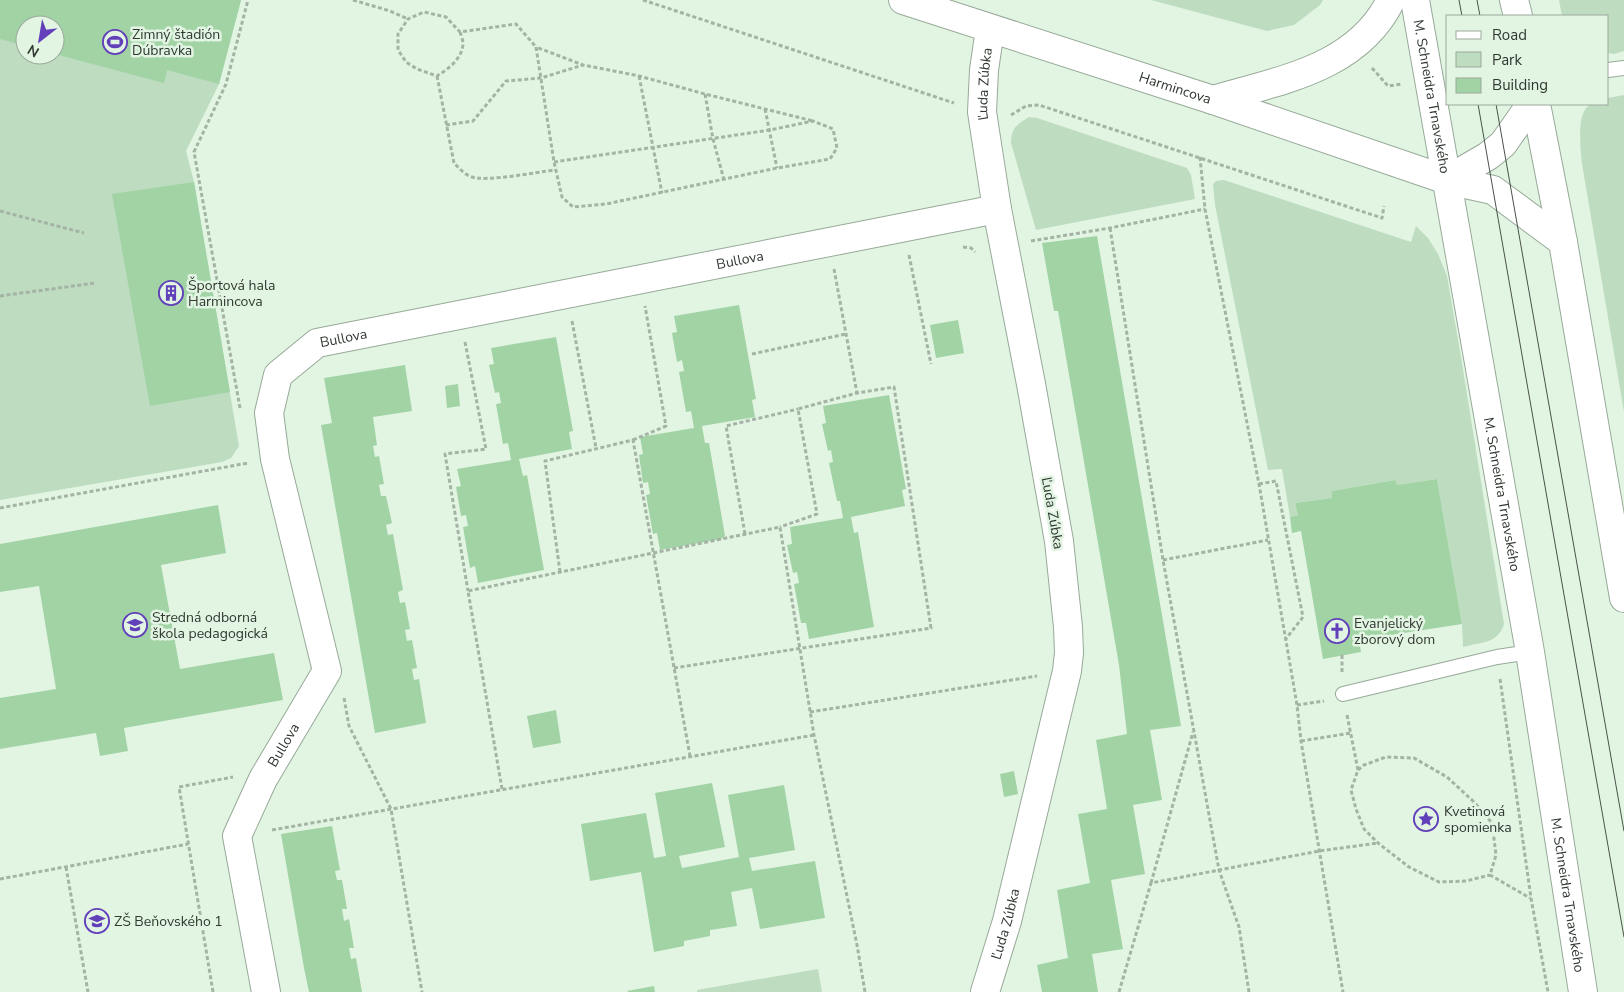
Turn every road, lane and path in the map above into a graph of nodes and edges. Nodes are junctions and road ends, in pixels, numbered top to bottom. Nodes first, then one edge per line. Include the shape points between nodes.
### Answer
1 (248, 0) edge
2 (353, 0) edge
3 (644, 0) edge
4 (903, 0) edge
5 (1391, 0) edge
6 (1415, 0) edge
7 (1514, 0) edge
8 (1518, 15) edge
9 (408, 19) junction
10 (990, 29) junction
11 (460, 32) junction
12 (536, 47) junction
13 (584, 65) junction
14 (1370, 65) dead end
15 (1624, 68) edge
16 (1609, 70) edge
17 (437, 76) junction
18 (639, 76) junction
19 (541, 78) junction
20 (1393, 86) dead end
21 (705, 94) junction
22 (1213, 100) junction
23 (955, 103) dead end
24 (1530, 105) edge
25 (1536, 105) edge
26 (765, 109) junction
27 (1010, 115) dead end
28 (812, 121) junction
29 (446, 124) junction
30 (770, 130) junction
31 (713, 138) junction
32 (653, 148) junction
33 (1200, 157) junction
34 (554, 162) junction
35 (777, 168) junction
36 (555, 170) junction
37 (724, 180) junction
38 (1447, 180) junction
39 (662, 194) junction
40 (1384, 206) dead end
41 (997, 209) junction
42 (1205, 209) junction
43 (0, 211) edge
44 (1110, 228) junction
45 (84, 233) dead end
46 (829, 242) junction
47 (1563, 242) junction
48 (1005, 245) junction
49 (908, 249) dead end
50 (95, 284) dead end
51 (0, 296) edge
52 (643, 298) dead end
53 (572, 321) dead end
54 (846, 334) junction
55 (465, 340) dead end
56 (752, 354) dead end
57 (931, 364) dead end
58 (857, 393) junction
59 (798, 409) junction
60 (242, 417) dead end
61 (633, 440) junction
62 (596, 448) junction
63 (248, 454) dead end
64 (1259, 484) junction
65 (0, 508) edge
66 (1291, 525) dead end
67 (1285, 526) junction
68 (780, 527) junction
69 (745, 534) junction
70 (1268, 540) junction
71 (653, 553) junction
72 (1163, 560) junction
73 (560, 572) junction
74 (468, 591) junction
75 (1624, 598) edge
76 (1284, 640) junction
77 (800, 649) junction
78 (1530, 652) junction
79 (1497, 657) junction
80 (674, 668) junction
81 (1067, 671) junction
82 (1343, 694) dead end
83 (344, 697) dead end
84 (1325, 701) dead end
85 (1296, 705) junction
86 (810, 712) junction
87 (1194, 729) junction
88 (1351, 733) dead end
89 (814, 734) junction
90 (1301, 741) junction
91 (690, 756) junction
92 (502, 789) junction
93 (391, 809) junction
94 (237, 836) junction
95 (1378, 843) junction
96 (188, 844) dead end
97 (1319, 851) junction
98 (66, 867) junction
99 (1219, 870) junction
100 (1490, 875) junction
101 (0, 879) edge
102 (1151, 883) junction
103 (1531, 898) junction
104 (88, 992) edge
105 (266, 992) edge
106 (422, 992) edge
107 (865, 992) edge
108 (985, 992) edge
109 (1120, 992) edge
110 (1249, 992) edge
111 (1342, 992) edge
112 (1548, 992) edge
113 (1583, 992) edge

1 - 60 path via 226,84 194,152
2 - 9 path via 390,10
3 - 23 path
4 - 10 street, Harmincova
5 - 22 street via 1375,26 1354,46 1328,63
6 - 38 street, M. Schneidra Trnavského
7 - 8 street
9 - 11 path via 424,12 446,17
9 - 17 path via 398,34 398,50 406,62
10 - 22 street, Harmincova
10 - 41 street, Ľuda Zúbka via 982,112
11 - 12 path via 516,24
11 - 17 path via 463,45 458,58
12 - 13 path
12 - 19 path
13 - 18 path
13 - 19 path
14 - 20 path via 1388,86
15 - 16 lane
17 - 29 path
18 - 21 path
18 - 32 path
19 - 29 path via 506,81 473,121
19 - 34 path
21 - 26 path
21 - 31 path
22 - 38 street, Harmincova
24 - 38 street via 1503,144
25 - 47 street
26 - 28 path
26 - 30 path
27 - 33 path via 1026,106 1039,105
28 - 30 path
28 - 35 path via 833,128 838,148 830,159
29 - 36 path via 454,163 473,177
30 - 31 path
30 - 35 path
31 - 32 path
31 - 37 path
32 - 34 path
32 - 39 path
33 - 40 path via 1382,218
33 - 42 path
34 - 36 path
35 - 37 path
36 - 39 path via 562,198 573,207
37 - 39 path
38 - 47 street, Harmincova via 1493,190
38 - 78 street, M. Schneidra Trnavského
41 - 46 street, Bullova
41 - 48 street, Ľuda Zúbka
42 - 44 path
42 - 64 path
43 - 45 path
44 - 48 path
44 - 72 path
46 - 54 path
46 - 94 street, Bullova via 317,343 278,375 269,413 275,459 327,671 263,779
47 - 75 street
48 - 81 street, Ľuda Zúbka via 1059,541 1068,627
49 - 57 path
50 - 51 path
52 - 61 path via 666,426
53 - 62 path
54 - 56 path
54 - 58 path
55 - 74 path via 486,449 445,454
58 - 59 path
58 - 77 path via 894,386 931,628
59 - 68 path via 817,514
59 - 69 path via 726,426
61 - 62 path
61 - 71 path
62 - 73 path via 545,460
63 - 65 path via 250,463
64 - 67 path via 1276,481
64 - 70 path
66 - 67 path
67 - 76 path via 1303,617
68 - 69 path
68 - 77 path
69 - 71 path
70 - 72 path
70 - 76 path
71 - 73 path
71 - 80 path
72 - 87 path
73 - 74 path
74 - 92 path
76 - 85 path
77 - 80 path
77 - 86 path
78 - 79 lane
78 - 113 street, M. Schneidra Trnavského
79 - 82 lane
79 - 103 path
80 - 91 path
81 - 86 path
81 - 108 street, Ľuda Zúbka via 1007,921
83 - 93 path via 349,726
84 - 85 path
85 - 90 path
86 - 89 path
87 - 99 path
87 - 102 path
88 - 90 path
89 - 91 path
89 - 107 path
90 - 97 path
91 - 92 path
92 - 93 path
93 - 94 path
93 - 106 path
94 - 105 street
95 - 97 path
95 - 100 path via 1409,867 1439,882 1466,881
95 - 100 path via 1364,829 1356,809 1351,790 1358,770 1386,757 1414,758 1447,777 1492,823 1496,855
96 - 98 path
97 - 99 path
97 - 111 path
98 - 101 path
98 - 104 path
99 - 102 path
99 - 110 path via 1239,927
100 - 103 path
102 - 109 path
103 - 112 path

